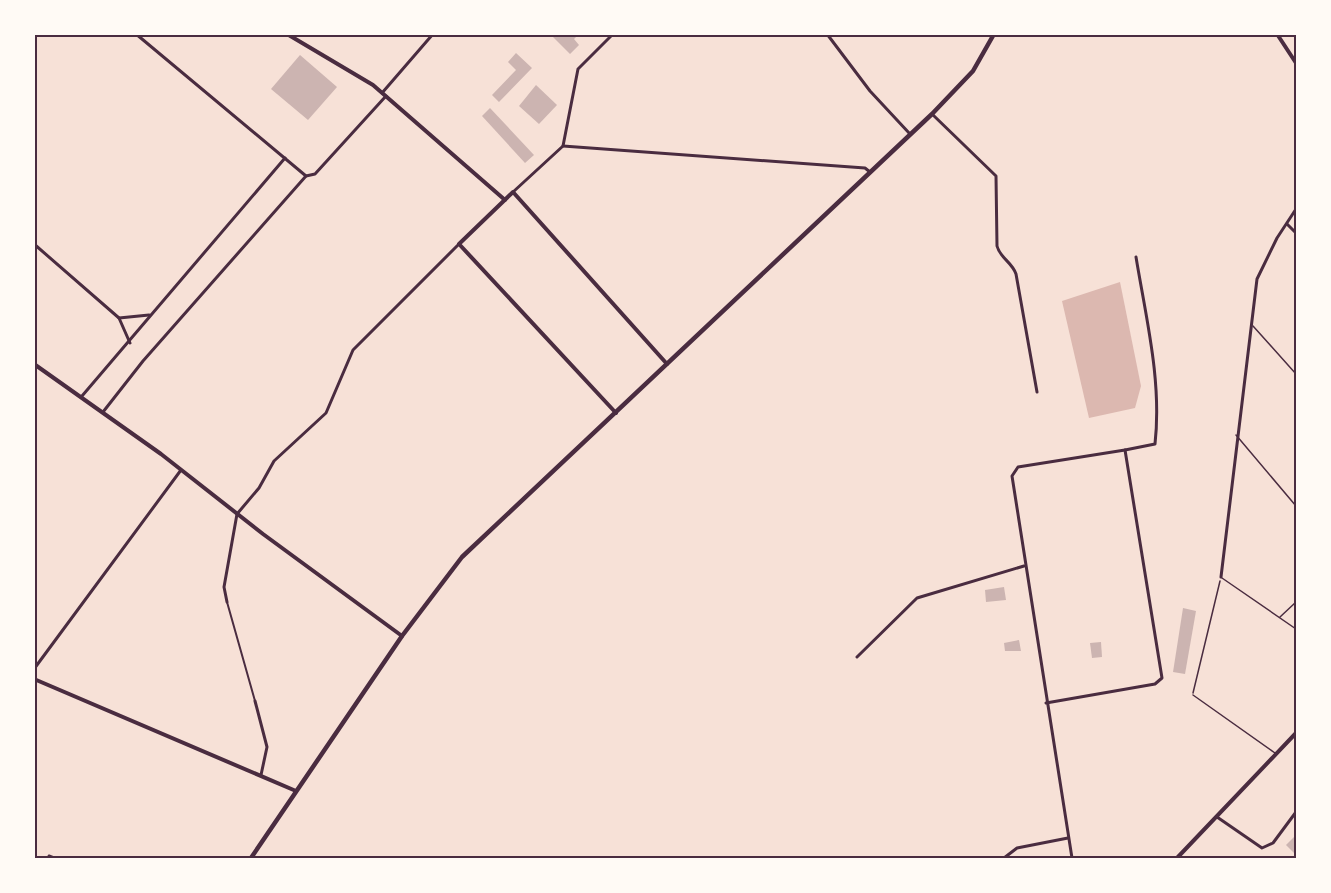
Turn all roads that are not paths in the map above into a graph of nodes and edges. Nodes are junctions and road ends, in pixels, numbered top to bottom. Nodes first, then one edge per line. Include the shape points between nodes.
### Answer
1 (136, 34) edge
2 (287, 34) edge
3 (433, 34) edge
4 (613, 34) edge
5 (827, 34) edge
6 (994, 34) edge
7 (1278, 34) edge
8 (1296, 63) edge
9 (384, 94) junction
10 (932, 114) junction
11 (910, 134) junction
12 (563, 146) junction
13 (285, 158) junction
14 (870, 172) junction
15 (306, 176) junction
16 (513, 192) junction
17 (505, 200) junction
18 (1296, 209) edge
19 (1287, 224) junction
20 (1296, 233) edge
21 (34, 244) edge
22 (459, 244) junction
23 (1136, 256) dead end
24 (150, 315) junction
25 (118, 318) junction
26 (1251, 323) junction
27 (130, 343) junction
28 (34, 364) edge
29 (668, 365) junction
30 (42, 370) junction
31 (34, 371) edge
32 (1296, 374) edge
33 (1037, 392) dead end
34 (82, 396) junction
35 (103, 412) junction
36 (616, 413) junction
37 (1236, 435) junction
38 (1125, 450) junction
39 (181, 470) junction
40 (1296, 506) edge
41 (237, 513) junction
42 (1024, 566) junction
43 (1221, 577) joint
44 (227, 602) joint
45 (1296, 602) edge
46 (1280, 617) junction
47 (1296, 629) edge
48 (402, 636) junction
49 (857, 657) dead end
50 (34, 669) edge
51 (34, 679) edge
52 (1193, 695) road end
53 (255, 701) joint
54 (1046, 703) junction
55 (1296, 733) edge
56 (1276, 754) junction
57 (261, 775) junction
58 (296, 791) junction
59 (1296, 812) edge
60 (1217, 817) junction
61 (1068, 838) junction
62 (50, 856) dead end
63 (54, 858) edge
64 (251, 858) edge
65 (1004, 858) edge
66 (1072, 858) edge
67 (1177, 858) edge

1 - 13 street
2 - 9 street
3 - 9 street
4 - 12 street via 578,69
5 - 11 street via 870,91
6 - 10 main road via 973,71
7 - 8 street
9 - 15 street via 315,174
9 - 17 street
10 - 11 main road
10 - 33 street via 996,176 997,246 1016,274
11 - 14 main road
12 - 14 street via 830,165 865,168
12 - 16 street
13 - 15 street
13 - 24 street
14 - 29 main road
15 - 35 street
16 - 17 street
16 - 29 street
17 - 22 street
18 - 19 street
19 - 20 street
19 - 26 street via 1257,279
21 - 25 street
22 - 36 street
22 - 41 street via 353,350 326,412 274,462 259,488
23 - 38 street via 1158,415 1155,444
24 - 25 street
24 - 27 street
25 - 27 street
26 - 32 lane
26 - 37 street
27 - 34 street
28 - 30 street
29 - 36 main road
30 - 31 street
30 - 34 street
34 - 35 street
35 - 39 street
36 - 48 main road via 462,557
37 - 40 lane
37 - 43 street
38 - 42 street via 1015,470 1012,476
38 - 54 street via 1162,678 1155,684
39 - 41 street
39 - 50 street
41 - 44 street via 224,586
41 - 48 street
42 - 49 street via 917,597
42 - 54 street
43 - 46 lane
44 - 53 street
45 - 46 lane
46 - 47 lane
48 - 58 main road
51 - 57 street
52 - 56 lane
53 - 57 street via 267,747
54 - 61 street
55 - 56 street
56 - 60 street
57 - 58 street
58 - 64 main road
59 - 60 street via 1273,843 1262,848
60 - 67 street
61 - 65 street via 1017,848
61 - 66 street
62 - 63 street

